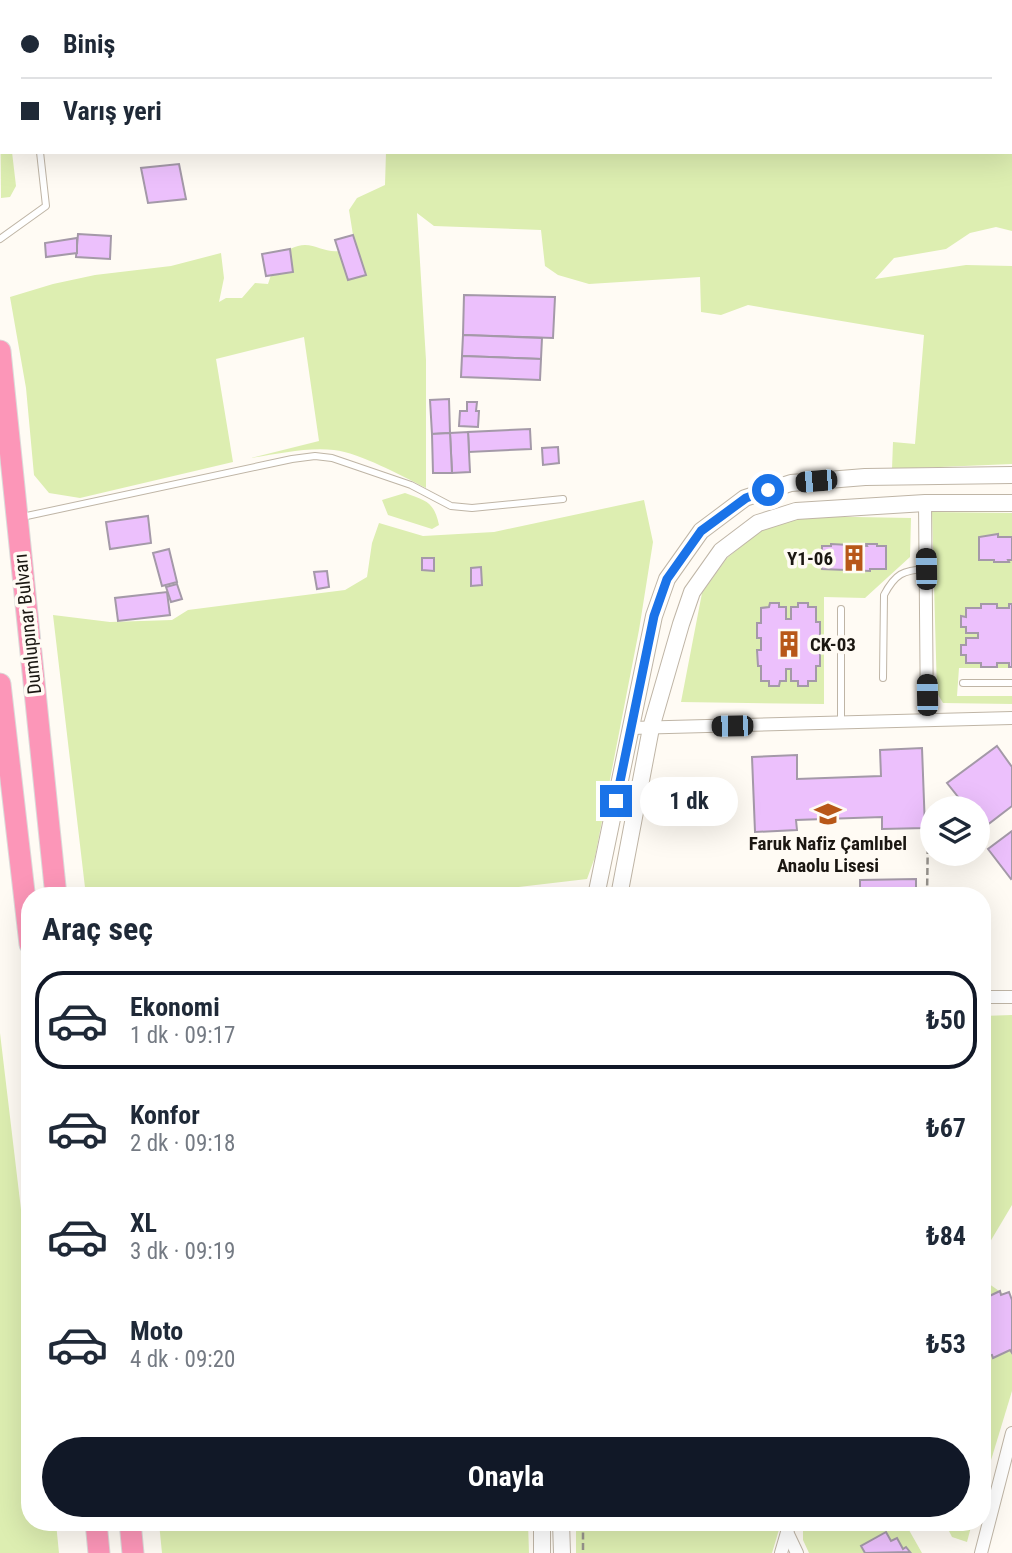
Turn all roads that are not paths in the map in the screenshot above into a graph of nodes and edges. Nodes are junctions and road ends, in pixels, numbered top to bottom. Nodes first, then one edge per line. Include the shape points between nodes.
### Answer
1 (40, 154) edge
2 (0, 239) edge
3 (0, 351) edge
4 (1012, 475) edge
5 (563, 499) dead end
6 (925, 503) junction
7 (1012, 503) edge
8 (17, 518) junction
9 (926, 569) junction
10 (841, 609) dead end
11 (883, 678) dead end
12 (963, 683) dead end
13 (1012, 683) edge
14 (0, 684) edge
15 (1012, 718) edge
16 (927, 720) junction
17 (841, 723) junction
18 (631, 728) junction
19 (651, 728) junction
20 (23, 887) edge
21 (55, 887) edge
22 (598, 887) edge
23 (621, 887) edge
24 (991, 997) edge
25 (1012, 997) edge
26 (1012, 1433) edge
27 (991, 1514) edge
28 (97, 1531) edge
29 (131, 1531) edge
30 (542, 1531) edge
31 (561, 1531) edge
32 (787, 1531) edge
33 (789, 1531) edge
34 (987, 1531) edge
35 (99, 1553) edge
36 (133, 1553) edge
37 (542, 1553) edge
38 (562, 1553) edge
39 (781, 1553) edge
40 (797, 1553) edge
41 (981, 1553) edge

1 - 2 lane via 46,206
3 - 8 highway, Dumlupınar Bulvarı
4 - 18 street via 791,483 746,498 701,531 667,579 654,616
5 - 8 lane via 451,506 411,485 315,456
6 - 7 street
6 - 9 street
6 - 19 street via 796,510 758,523 721,551 692,592
8 - 21 highway, Dumlupınar Bulvarı
9 - 11 lane via 907,570 884,594
9 - 16 street
10 - 17 lane
12 - 13 lane
14 - 20 highway, Dumlupınar Bulvarı
15 - 16 street
16 - 17 street
17 - 19 street
18 - 19 street
18 - 22 street
19 - 23 street
24 - 25 street
26 - 27 street
28 - 35 highway
29 - 36 highway
30 - 37 street
31 - 38 street
32 - 39 street
33 - 40 street
34 - 41 street

